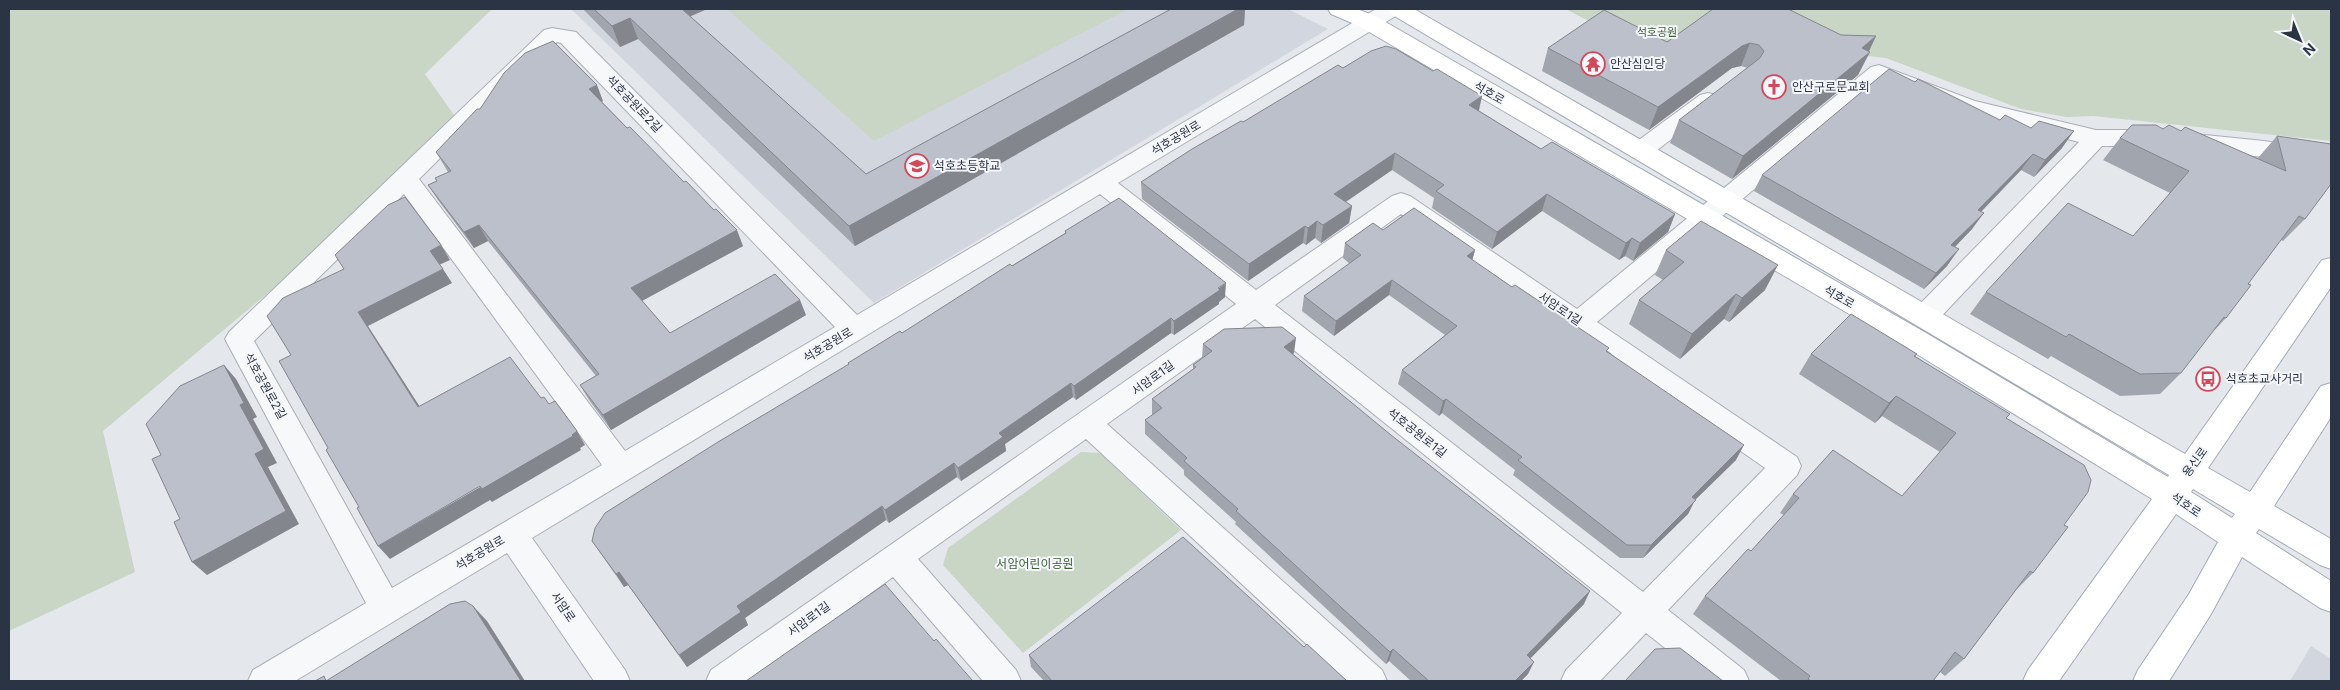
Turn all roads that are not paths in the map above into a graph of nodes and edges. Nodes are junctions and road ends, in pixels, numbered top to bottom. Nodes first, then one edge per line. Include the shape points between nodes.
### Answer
1 (1340, 9) edge
2 (1399, 9) edge
3 (1379, 15) edge
4 (1726, 86) edge
5 (2096, 138) junction
6 (1640, 151) junction
7 (2331, 159) edge
8 (406, 179) junction
9 (1102, 183) junction
10 (1725, 200) junction
11 (1703, 218) junction
12 (2331, 267) edge
13 (1255, 305) junction
14 (1925, 316) junction
15 (1578, 322) junction
16 (854, 330) junction
17 (2331, 394) edge
18 (1088, 424) junction
19 (621, 468) junction
20 (2180, 483) junction
21 (2255, 510) junction
22 (512, 534) junction
23 (2236, 538) junction
24 (2331, 555) edge
25 (896, 557) junction
26 (2331, 598) edge
27 (386, 609) junction
28 (1645, 613) junction
29 (264, 681) edge
30 (613, 681) edge
31 (723, 681) edge
32 (1004, 681) edge
33 (1370, 681) edge
34 (1578, 681) edge
35 (1732, 681) edge
36 (2040, 681) edge
37 (2150, 681) edge

1 - 3 main road, 석호로
2 - 6 main road, 석호로
3 - 9 street, 석호공원로
3 - 11 main road, 석호로
4 - 6 street
5 - 7 street via 2156,138
5 - 10 street via 1968,107 1878,72
5 - 14 street
6 - 10 main road, 석호로
8 - 16 street, 석호공원로2길 via 552,34 568,37
8 - 19 street
8 - 27 street, 석호공원로2길 via 239,340
9 - 13 street, 석호공원로1길
9 - 16 street, 석호공원로
10 - 11 street
10 - 14 main road, 석호로
11 - 15 street
11 - 20 main road, 석호로 via 1992,386
12 - 20 main road, 용신로
13 - 15 street, 서암로1길 via 1401,202
13 - 18 street, 서암로1길
13 - 28 street, 석호공원로1길
14 - 20 main road, 석호로
15 - 28 street, 서암로1길 via 1786,466
16 - 19 street, 석호공원로
17 - 21 main road
18 - 25 street, 서암로1길
18 - 33 street
19 - 22 street, 석호공원로
20 - 21 main road, 석호로
20 - 23 main road, 석호로
20 - 36 main road, 용신로
21 - 23 main road
21 - 24 main road, 석호로
22 - 27 street, 석호공원로
22 - 30 street, 서암로
23 - 26 main road, 석호로
23 - 37 main road via 2200,604
25 - 31 street, 서암로1길
25 - 32 street
27 - 29 street, 석호공원로
28 - 34 street, 서암로1길
28 - 35 street, 석호공원로1길

